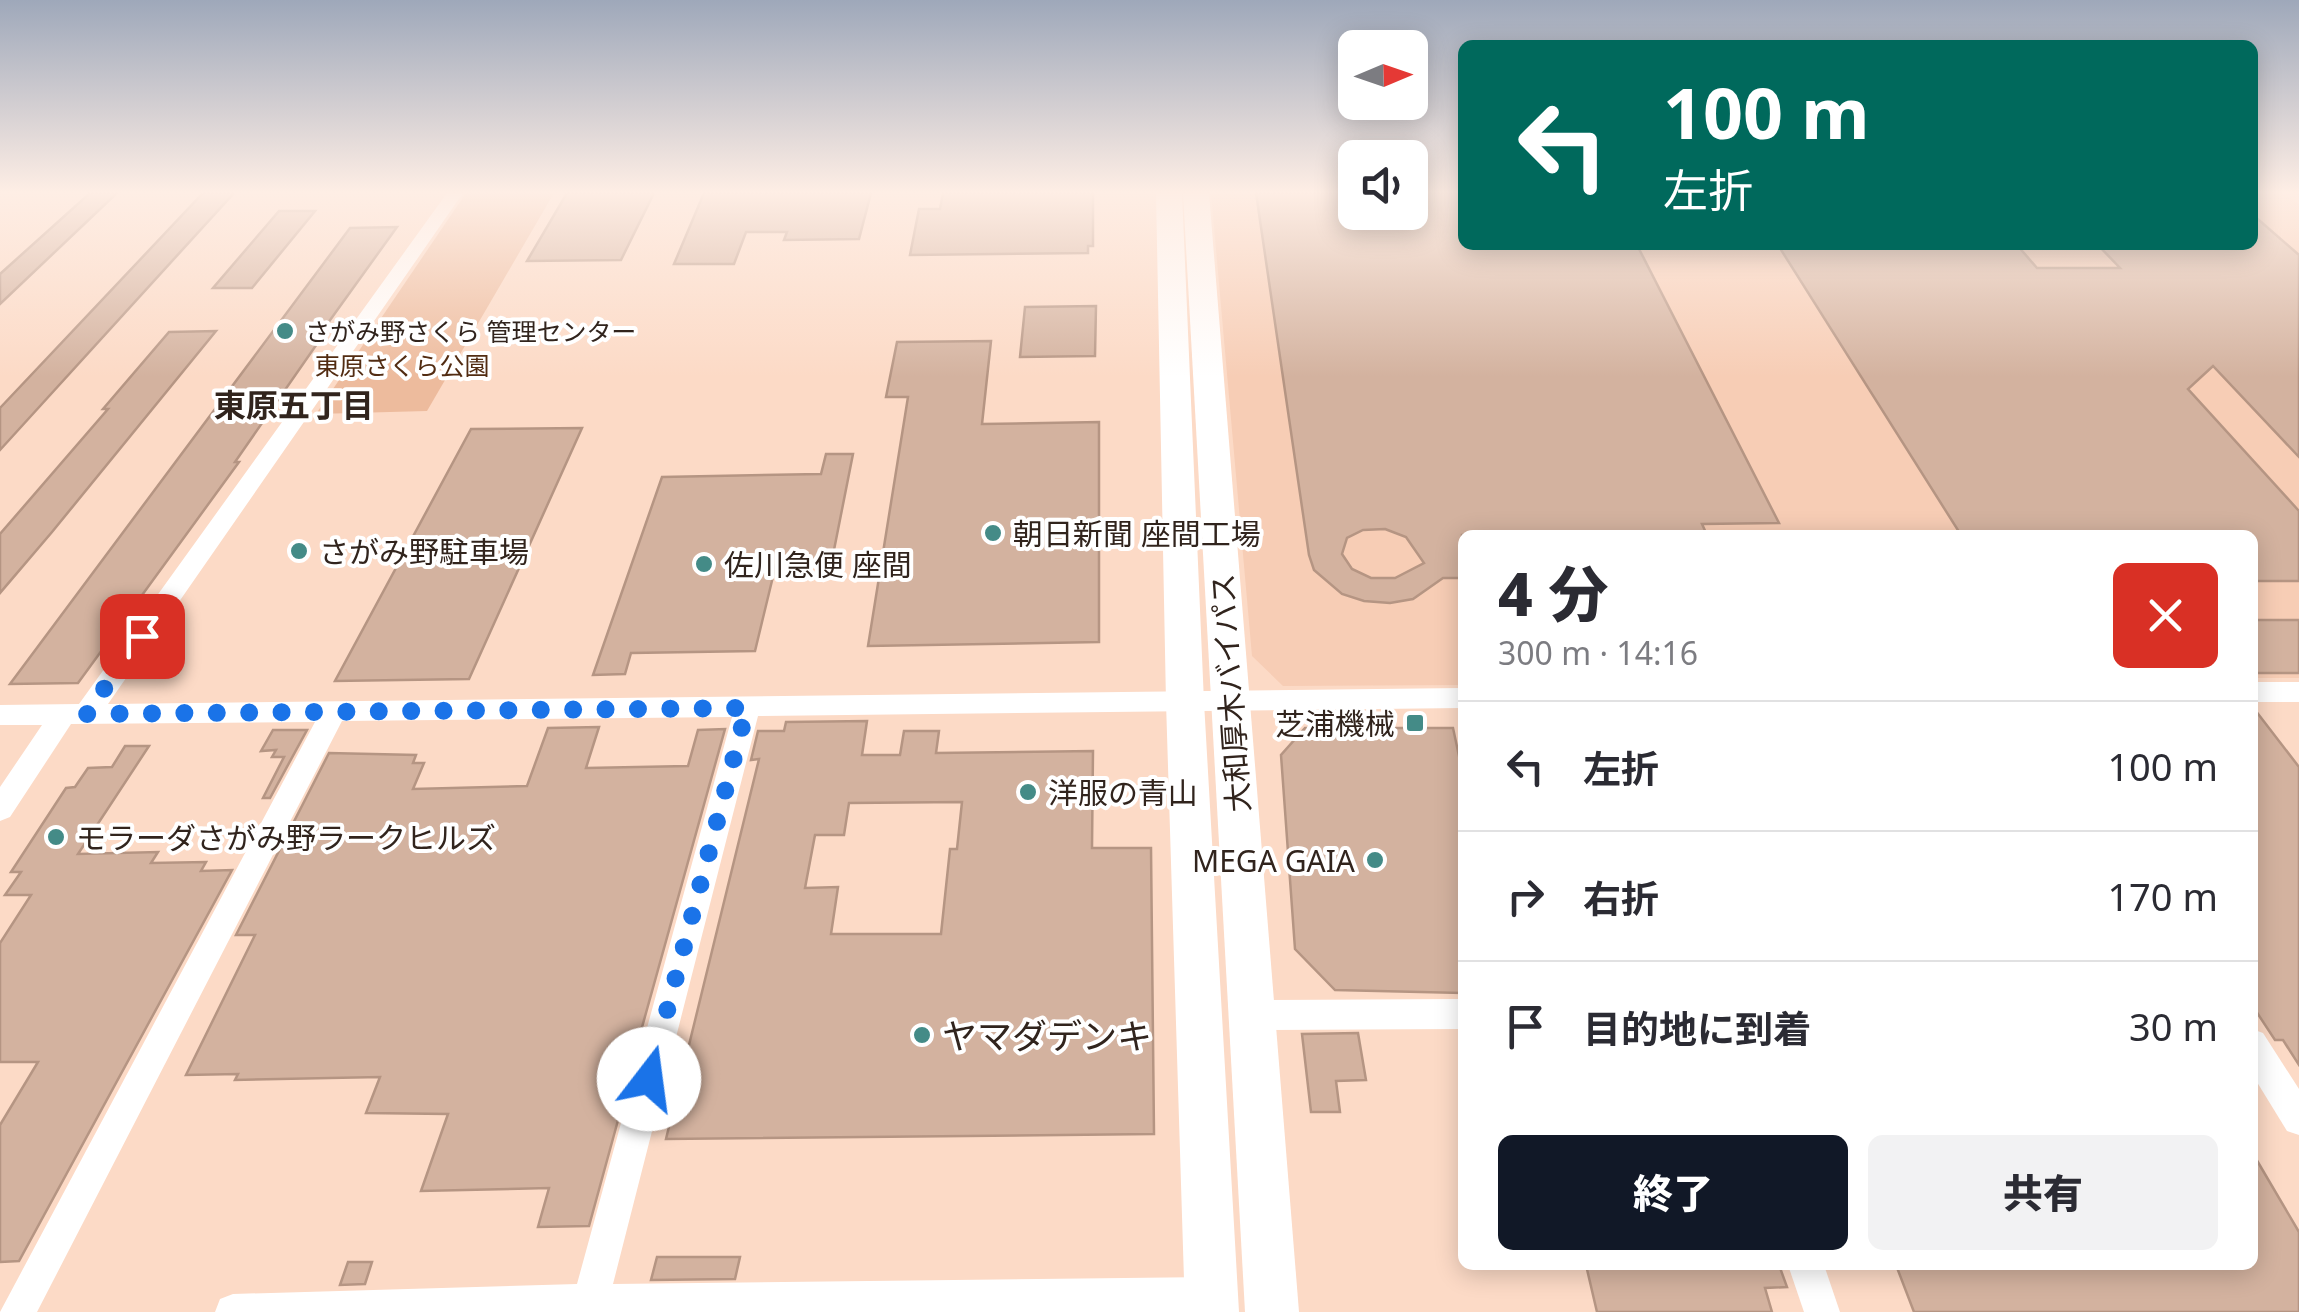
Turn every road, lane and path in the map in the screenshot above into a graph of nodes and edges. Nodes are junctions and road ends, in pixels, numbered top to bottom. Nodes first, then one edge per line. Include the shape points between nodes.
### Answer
1 (410, 254) edge
2 (1174, 254) edge
3 (1197, 254) edge
4 (2258, 692) edge
5 (2299, 692) edge
6 (1458, 698) edge
7 (1208, 701) junction
8 (747, 708) junction
9 (334, 712) junction
10 (75, 714) junction
11 (0, 715) edge
12 (0, 809) edge
13 (1458, 1014) edge
14 (1252, 1015) junction
15 (2258, 1054) edge
16 (2299, 1119) edge
17 (1808, 1270) edge
18 (1211, 1304) edge
19 (590, 1307) edge
20 (18, 1312) edge
21 (233, 1312) edge
22 (1272, 1312) edge
23 (1822, 1312) edge

1 - 10 street
2 - 7 highway, 大和厚木バイパス
3 - 7 highway, 大和厚木バイパス
4 - 5 street
6 - 7 street
7 - 8 street
7 - 14 highway, 大和厚木バイパス
7 - 18 highway, 大和厚木バイパス
8 - 9 street
8 - 19 street
9 - 10 street
9 - 20 street
10 - 11 street
10 - 12 street
13 - 14 street
14 - 22 highway, 大和厚木バイパス
15 - 16 street
17 - 23 street
18 - 19 street
19 - 21 street

